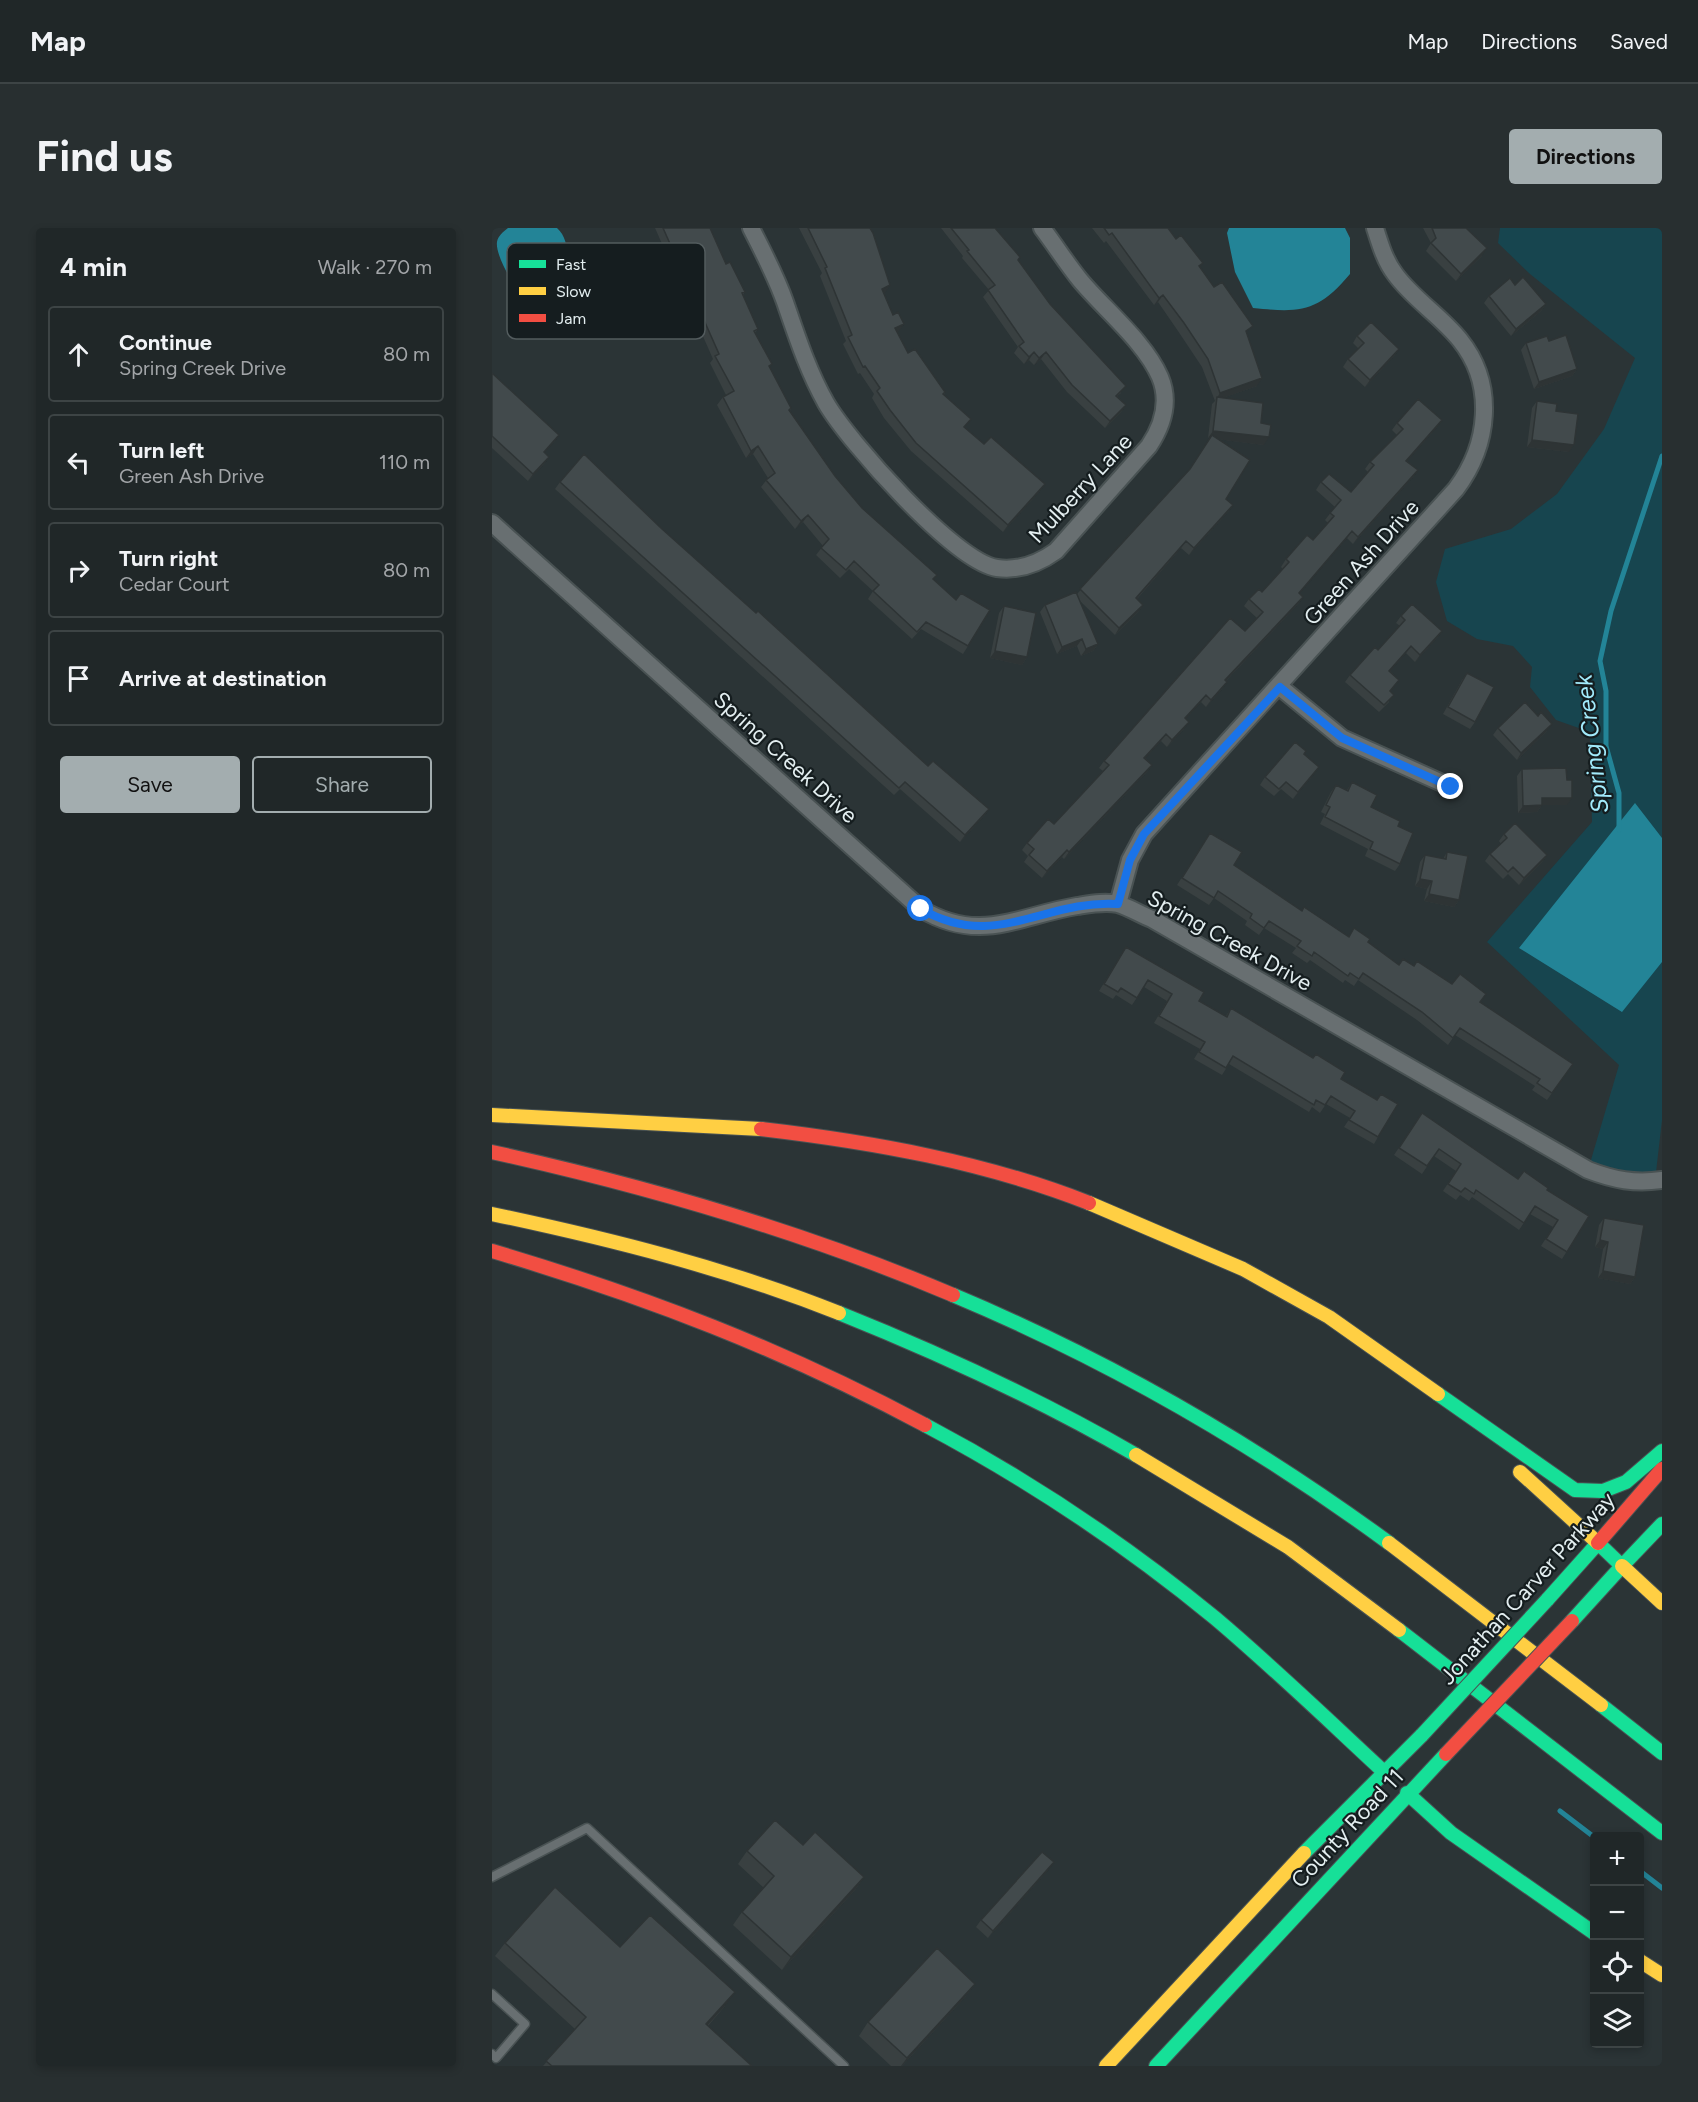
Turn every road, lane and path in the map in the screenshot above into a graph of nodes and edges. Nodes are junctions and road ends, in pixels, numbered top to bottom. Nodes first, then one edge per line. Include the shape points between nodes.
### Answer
1 (751, 228) edge
2 (1042, 228) edge
3 (1375, 228) edge
4 (492, 524) edge
5 (1280, 687) junction
6 (1451, 787) dead end
7 (1118, 904) junction
8 (492, 1114) edge
9 (492, 1152) edge
10 (1662, 1180) edge
11 (492, 1214) edge
12 (492, 1251) edge
13 (1394, 1363) junction
14 (1662, 1451) edge
15 (1662, 1469) edge
16 (1662, 1524) edge
17 (1598, 1543) junction
18 (1622, 1566) junction
19 (1662, 1603) edge
20 (1422, 1735) joint
21 (1662, 1753) edge
22 (1383, 1771) junction
23 (1407, 1793) junction
24 (1662, 1833) edge
25 (492, 1877) edge
26 (1590, 1930) edge
27 (1644, 1964) edge
28 (1662, 1975) edge
29 (492, 1994) edge
30 (492, 2054) edge
31 (844, 2066) edge
32 (1106, 2066) edge
33 (1156, 2066) edge

1 - 2 street, Mulberry Lane via 785,300 803,356 826,404 852,441 899,493 969,557 995,568 1020,568 1040,563 1056,551 1149,446 1160,430 1166,407 1160,377 1146,354 1080,279
3 - 5 street, Green Ash Drive via 1395,274 1460,340 1473,360 1485,404 1484,423 1470,471
4 - 7 street, Spring Creek Drive via 921,909 964,927 988,928 1077,906
5 - 6 street via 1342,738
5 - 7 street, Green Ash Drive via 1144,834 1130,860
7 - 10 street, Spring Creek Drive via 1152,919 1588,1170 1635,1183
8 - 13 main road via 747,1127 889,1147 1011,1176 1127,1217 1243,1269 1329,1317
9 - 21 main road via 612,1178 756,1219 909,1274 1050,1337 1189,1412 1330,1501
11 - 24 main road via 664,1255 798,1298 952,1360 1080,1423 1157,1465 1290,1549
12 - 22 main road via 579,1276 734,1332 828,1375 962,1445 1072,1513 1188,1597 1271,1667
13 - 14 main road via 1575,1490 1604,1491 1626,1482
13 - 17 main road
15 - 17 main road, Jonathan Carver Parkway
16 - 18 main road
17 - 18 main road
17 - 20 main road, Jonathan Carver Parkway, bridge
18 - 19 main road
18 - 23 main road, County Road 11, bridge
20 - 22 main road, County Road 11
22 - 23 main road
22 - 32 main road, County Road 11
23 - 26 main road via 1451,1833
23 - 33 main road, County Road 11
25 - 31 lane via 587,1828
27 - 28 main road
29 - 30 lane via 525,2024 496,2058

